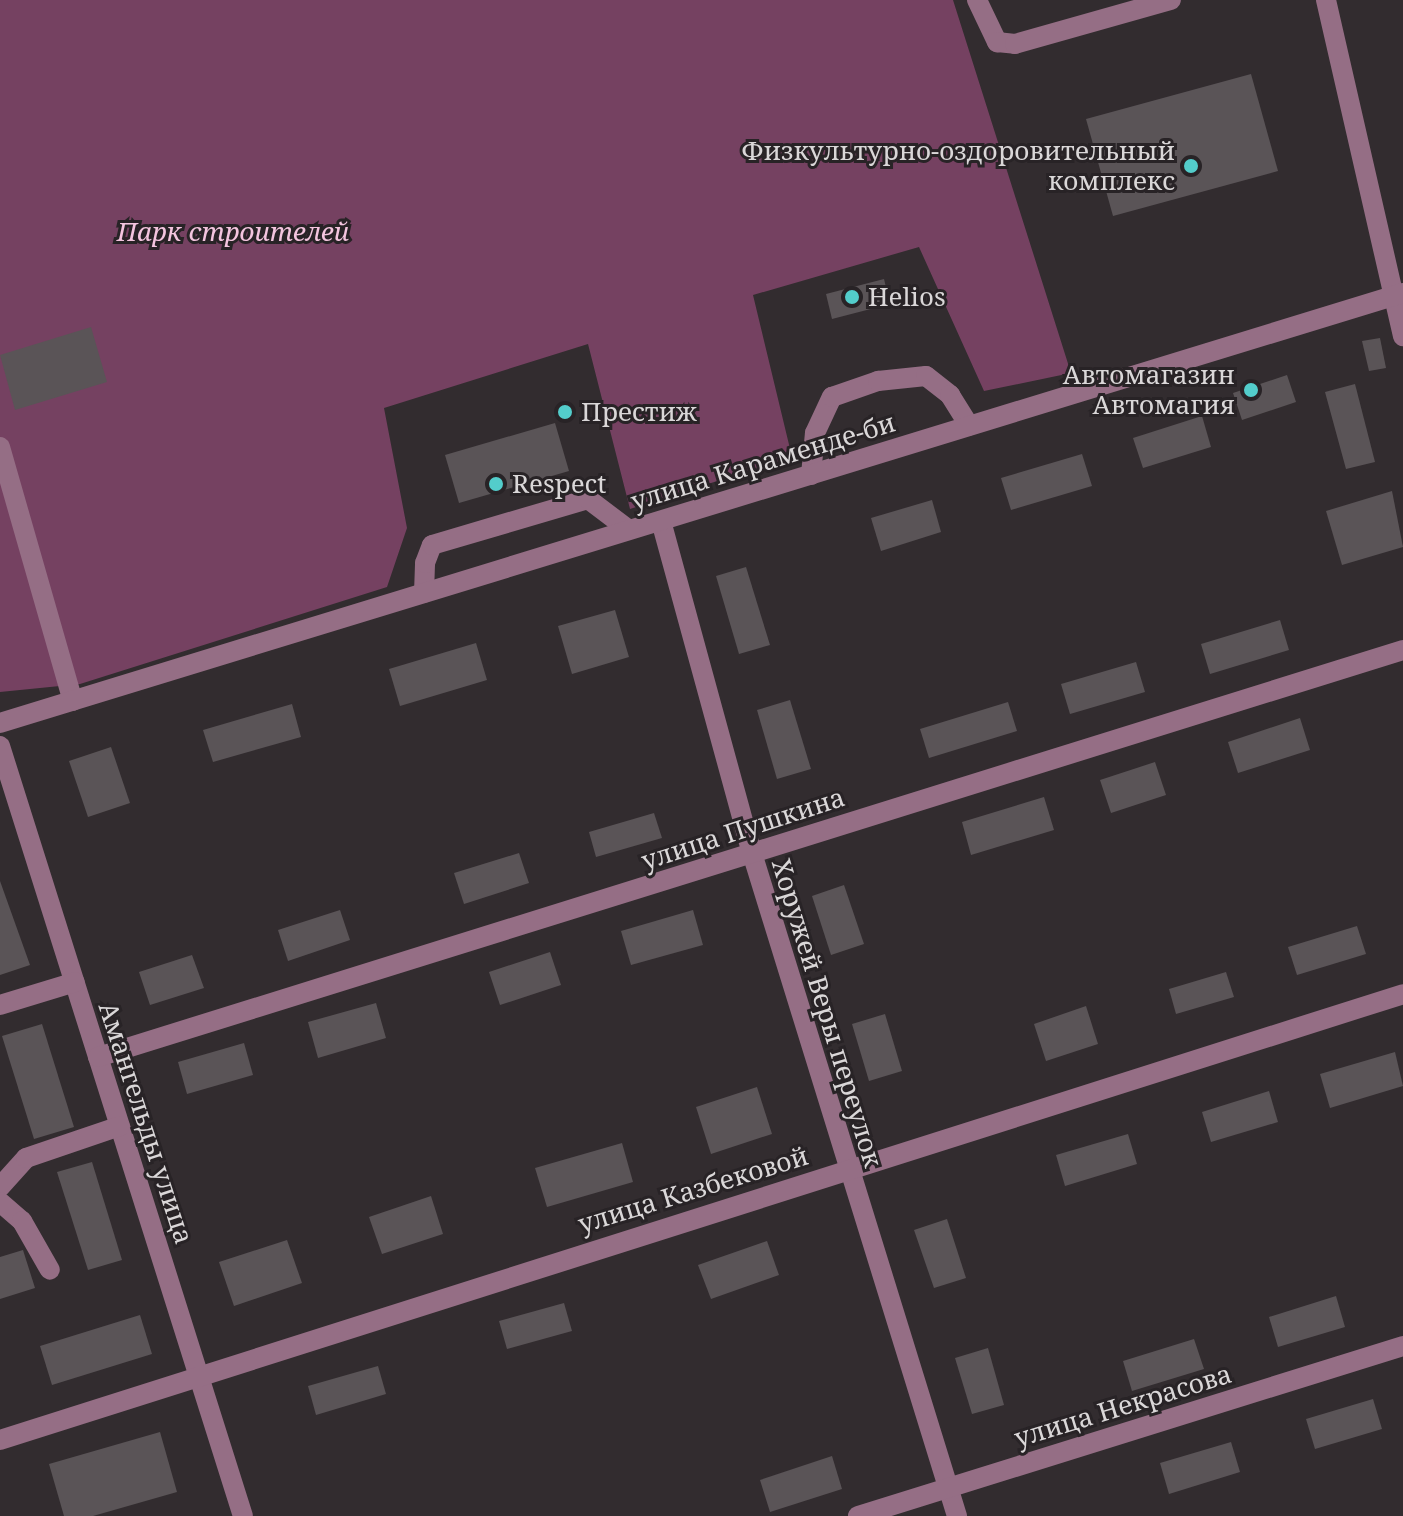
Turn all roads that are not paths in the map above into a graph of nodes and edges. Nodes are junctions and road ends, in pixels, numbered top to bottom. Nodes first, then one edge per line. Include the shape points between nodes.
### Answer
1 (977, 0) edge
2 (1171, 0) edge
3 (1326, 0) edge
4 (1397, 295) edge
5 (1403, 336) edge
6 (969, 426) junction
7 (0, 447) edge
8 (811, 475) junction
9 (661, 521) junction
10 (629, 530) junction
11 (424, 593) junction
12 (1403, 650) edge
13 (73, 701) junction
14 (0, 723) edge
15 (0, 746) edge
16 (752, 853) junction
17 (75, 982) junction
18 (1403, 994) edge
19 (0, 1005) edge
20 (98, 1057) junction
21 (120, 1126) junction
22 (847, 1170) junction
23 (0, 1187) edge
24 (0, 1202) edge
25 (50, 1270) dead end
26 (1403, 1346) edge
27 (199, 1376) junction
28 (0, 1440) edge
29 (947, 1487) junction
30 (243, 1516) edge
31 (858, 1516) edge
32 (957, 1516) edge

1 - 2 street via 997,42 1015,44
3 - 4 street
4 - 5 street
4 - 6 street, улица Караменде-би
6 - 8 street, улица Караменде-би
6 - 8 street via 950,395 926,376 878,381 832,397 815,433
7 - 13 street
8 - 9 street, улица Караменде-би
9 - 10 street, улица Караменде-би
9 - 16 street, Хоружей Веры переулок
10 - 11 street, улица Караменде-би
10 - 11 street via 588,499 432,545
11 - 13 street, улица Караменде-би
12 - 16 street, улица Пушкина
13 - 14 street, улица Караменде-би
15 - 17 street, Амангельды улица
16 - 20 street, улица Пушкина
16 - 22 street, Хоружей Веры переулок
17 - 19 street
17 - 20 street, Амангельды улица
18 - 22 street, улица Казбековой
20 - 21 street, Амангельды улица
21 - 23 street via 26,1158
21 - 27 street, Амангельды улица
22 - 27 street, улица Казбековой
22 - 29 street, Хоружей Веры переулок
24 - 25 street via 22,1221
26 - 29 street, улица Некрасова
27 - 28 street, улица Казбековой
27 - 30 street, Амангельды улица
29 - 31 street, улица Некрасова
29 - 32 street, Хоружей Веры переулок

